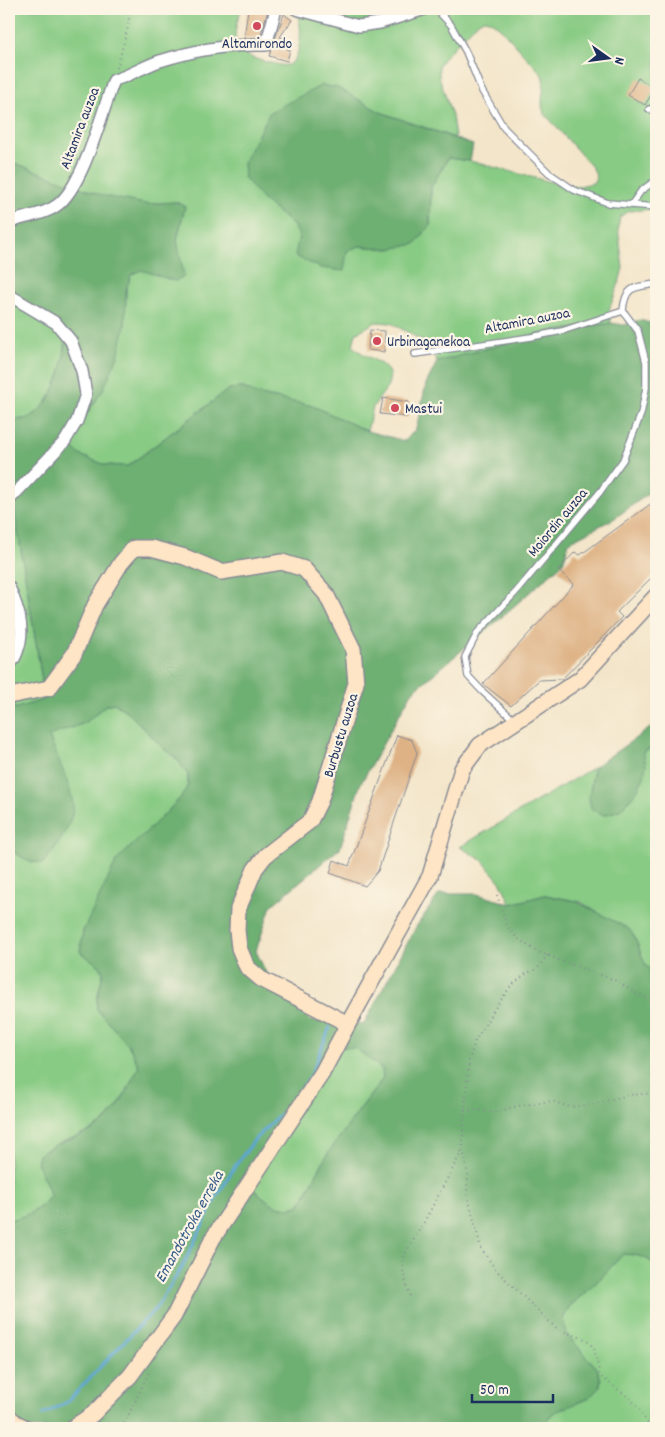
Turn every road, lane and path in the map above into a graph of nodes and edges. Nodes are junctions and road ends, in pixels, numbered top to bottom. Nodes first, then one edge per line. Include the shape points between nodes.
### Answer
1 (130, 9) edge
2 (276, 9) edge
3 (296, 9) edge
4 (425, 9) edge
5 (436, 9) edge
6 (114, 80) junction
7 (649, 109) dead end
8 (656, 112) edge
9 (656, 180) edge
10 (631, 205) junction
11 (656, 208) edge
12 (9, 223) edge
13 (656, 284) edge
14 (9, 295) edge
15 (623, 312) junction
16 (415, 354) dead end
17 (9, 500) edge
18 (9, 586) edge
19 (656, 596) edge
20 (9, 665) edge
21 (9, 696) edge
22 (516, 722) junction
23 (498, 895) dead end
24 (548, 955) junction
25 (656, 1003) edge
26 (348, 1024) junction
27 (656, 1093) edge
28 (465, 1108) junction
29 (463, 1149) junction
30 (410, 1296) dead end
31 (9, 1417) edge
32 (26, 1428) edge
33 (72, 1428) edge
34 (651, 1428) edge

1 - 6 path
2 - 6 street, Altamira auzoa via 266,45 243,44 207,50 159,62
3 - 4 street via 359,26
5 - 10 lane via 451,25 482,91 504,128 549,173 574,190 608,203
6 - 12 street, Altamira auzoa via 84,166 70,193 56,206
7 - 8 lane
9 - 10 lane via 640,191
10 - 11 lane
13 - 15 lane via 634,287 627,293
14 - 17 street via 56,323 71,341 86,394 77,421 65,441
15 - 16 lane, Altamira auzoa via 562,331
15 - 22 lane, Moiordin auzoa via 638,331 646,362 646,388 641,414 623,460 516,592 478,632 465,657 468,676
18 - 20 street via 22,623 20,644
19 - 22 street via 580,678
21 - 26 street, Burbustu auzoa via 49,688 74,654 95,605 134,548 151,548 185,556 221,572 282,562 304,569 326,594 353,649 356,682 320,801 310,821 265,856 255,869 238,909 237,930 239,948 247,967 261,979
22 - 26 street via 480,744 462,769 432,873
23 - 24 path via 507,926 517,938
24 - 25 path via 618,981
24 - 28 path via 537,970 527,973 511,986 476,1041 469,1061
26 - 33 street via 322,1073 212,1238 174,1316 130,1376 93,1414
27 - 28 path via 570,1107 552,1101 496,1112
28 - 29 path
29 - 30 path via 403,1257 403,1272
29 - 34 path via 468,1175 467,1193 481,1248 496,1270 549,1322 557,1329 584,1339 594,1348 600,1376 632,1400
31 - 32 street

